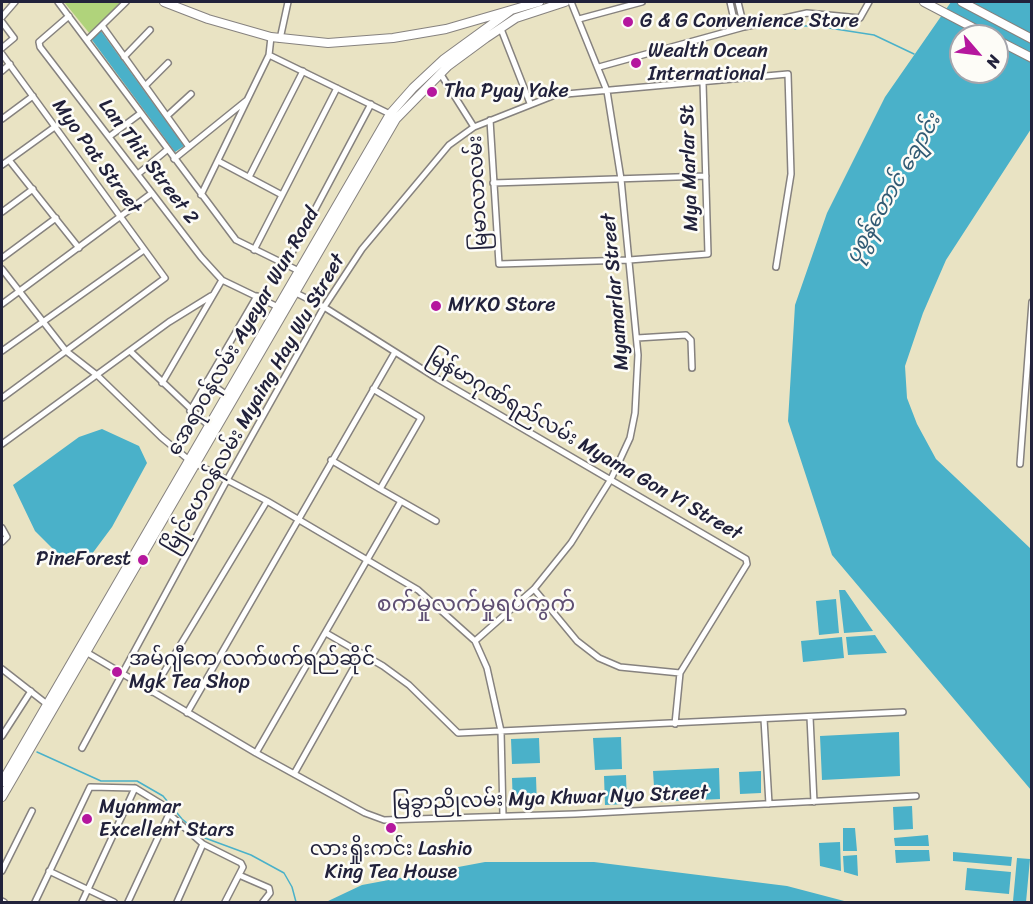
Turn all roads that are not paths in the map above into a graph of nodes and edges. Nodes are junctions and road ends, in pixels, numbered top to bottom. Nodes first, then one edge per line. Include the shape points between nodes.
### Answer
1 (15, 2) edge
2 (58, 2) edge
3 (126, 2) edge
4 (288, 2) edge
5 (539, 2) edge
6 (565, 2) edge
7 (570, 2) edge
8 (642, 2) edge
9 (730, 2) edge
10 (738, 2) edge
11 (869, 2) edge
12 (924, 2) edge
13 (962, 2) edge
14 (169, 3) edge
15 (512, 10) junction
16 (69, 16) junction
17 (2, 17) edge
18 (516, 18) junction
19 (579, 19) junction
20 (966, 24) edge
21 (103, 27) junction
22 (744, 27) junction
23 (501, 29) junction
24 (736, 29) junction
25 (150, 30) dead end
26 (271, 37) junction
27 (280, 39) junction
28 (1032, 39) edge
29 (87, 40) junction
30 (1009, 46) edge
31 (2, 48) edge
32 (460, 52) junction
33 (2, 54) edge
34 (269, 55) junction
35 (124, 57) junction
36 (1032, 58) edge
37 (168, 63) dead end
38 (10, 64) junction
39 (599, 67) junction
40 (2, 71) edge
41 (303, 71) junction
42 (440, 73) junction
43 (703, 82) junction
44 (146, 86) junction
45 (337, 88) junction
46 (607, 90) junction
47 (191, 94) dead end
48 (33, 96) junction
49 (248, 99) junction
50 (530, 103) junction
51 (371, 104) junction
52 (141, 113) junction
53 (167, 116) junction
54 (393, 117) junction
55 (2, 119) edge
56 (490, 120) junction
57 (56, 126) junction
58 (474, 127) junction
59 (110, 136) junction
60 (189, 147) junction
61 (168, 149) junction
62 (174, 159) junction
63 (9, 160) junction
64 (218, 160) junction
65 (2, 165) edge
66 (138, 174) junction
67 (706, 176) junction
68 (249, 177) junction
69 (621, 179) junction
70 (493, 183) junction
71 (33, 189) junction
72 (152, 193) junction
73 (201, 195) junction
74 (282, 195) junction
75 (2, 212) edge
76 (121, 217) junction
77 (56, 218) junction
78 (79, 248) junction
79 (144, 250) junction
80 (254, 250) junction
81 (2, 258) edge
82 (629, 260) junction
83 (286, 264) junction
84 (776, 267) dead end
85 (2, 269) edge
86 (302, 273) junction
87 (222, 280) junction
88 (292, 291) junction
89 (19, 292) junction
90 (212, 296) junction
91 (257, 296) junction
92 (2, 304) edge
93 (1031, 306) edge
94 (278, 307) junction
95 (324, 307) junction
96 (41, 322) junction
97 (637, 338) junction
98 (2, 351) edge
99 (66, 351) junction
100 (129, 351) junction
101 (395, 352) junction
102 (692, 368) dead end
103 (98, 376) junction
104 (207, 381) junction
105 (162, 382) junction
106 (373, 389) junction
107 (227, 394) junction
108 (2, 398) edge
109 (1023, 406) junction
110 (1032, 407) edge
111 (190, 411) junction
112 (209, 426) junction
113 (2, 444) edge
114 (331, 460) junction
115 (193, 462) junction
116 (1020, 464) dead end
117 (611, 479) junction
118 (227, 480) junction
119 (380, 489) junction
120 (267, 501) junction
121 (401, 501) junction
122 (297, 520) junction
123 (436, 521) dead end
124 (2, 528) edge
125 (2, 542) edge
126 (367, 560) junction
127 (534, 589) junction
128 (326, 633) junction
129 (475, 641) junction
130 (83, 651) junction
131 (362, 653) junction
132 (2, 669) edge
133 (680, 673) junction
134 (121, 674) junction
135 (31, 691) junction
136 (152, 692) junction
137 (51, 707) junction
138 (903, 712) dead end
139 (187, 713) junction
140 (810, 717) junction
141 (764, 719) junction
142 (675, 724) junction
143 (501, 731) junction
144 (2, 736) edge
145 (82, 748) dead end
146 (256, 753) junction
147 (294, 774) junction
148 (2, 782) edge
149 (135, 788) junction
150 (916, 796) dead end
151 (2, 797) edge
152 (814, 802) junction
153 (769, 804) junction
154 (32, 811) dead end
155 (169, 814) junction
156 (503, 816) junction
157 (203, 844) junction
158 (2, 871) edge
159 (49, 872) junction
160 (238, 875) junction
161 (88, 890) junction
162 (35, 903) edge
163 (82, 903) edge
164 (114, 903) edge
165 (128, 903) edge
166 (177, 903) edge
167 (225, 903) edge
168 (263, 903) edge

1 - 17 street
2 - 16 street
3 - 21 street
4 - 27 street
5 - 15 main road
6 - 18 main road
7 - 19 street, Myamarlar Street
8 - 19 street
9 - 24 street
10 - 22 street
11 - 22 street via 860,18 807,13
12 - 20 main road
13 - 28 main road
14 - 26 main road
15 - 18 main road
15 - 27 main road via 446,29 393,38 313,42
15 - 32 main road
16 - 29 street
16 - 59 street, Lan Thit Street 2 via 39,45
17 - 31 street via 14,38
18 - 23 main road
19 - 39 street, Myamarlar Street
21 - 29 street
21 - 35 street
22 - 24 street
23 - 32 main road
23 - 50 street
24 - 39 street
25 - 35 street
26 - 27 main road
26 - 34 street
29 - 52 street
30 - 36 main road
32 - 42 main road, အေရာဝန်လမ်း Ayeyar Wun Road
32 - 54 main road, အေရာဝန်လမ်း Ayeyar Wun Road via 413,88
33 - 38 street, Myo Pat Street
34 - 41 street
34 - 49 street
35 - 44 street
37 - 44 street
38 - 40 street
38 - 48 street, Myo Pat Street
39 - 46 street, Myamarlar Street
41 - 45 street
41 - 68 street
42 - 54 main road, အေရာဝန်လမ်း Ayeyar Wun Road
42 - 58 street
43 - 46 street, မြိုင်ဟေဝန်လမ်း Myaing Hay Wu Street
43 - 67 street, Mya Marlar St
43 - 84 street, မြိုင်ဟေဝန်လမ်း Myaing Hay Wu Street via 788,74 791,174
44 - 53 street
45 - 51 street
45 - 74 street
46 - 50 street, မြိုင်ဟေဝန်လမ်း Myaing Hay Wu Street via 555,95
46 - 69 street, Myamarlar Street
47 - 53 street
48 - 55 street
48 - 57 street, Myo Pat Street
49 - 60 street
49 - 64 street
50 - 56 street, မြိုင်ဟေဝန်လမ်း Myaing Hay Wu Street
51 - 54 street
51 - 83 street
52 - 59 street
52 - 61 street
53 - 60 street
54 - 86 main road, အေရာဝန်လမ်း Ayeyar Wun Road
56 - 58 street, မြိုင်ဟေဝန်လမ်း Myaing Hay Wu Street
56 - 70 street, မြမာလာလမ်း
57 - 63 street
57 - 76 street, Myo Pat Street
58 - 95 street, မြိုင်ဟေဝန်လမ်း Myaing Hay Wu Street via 449,145 393,209
59 - 66 street, Lan Thit Street 2
60 - 62 street
61 - 62 street
61 - 66 street
62 - 73 street
63 - 65 street
63 - 71 street
64 - 68 street
64 - 73 street
66 - 72 street, Lan Thit Street 2
67 - 69 street
67 - 82 street, Mya Marlar St via 708,254
68 - 74 street
69 - 70 street
69 - 82 street, Myamarlar Street
70 - 82 street, မြမာလာလမ်း via 498,263
71 - 75 street
71 - 77 street
72 - 76 street
72 - 87 street, Lan Thit Street 2
73 - 80 street via 236,240
74 - 80 street
76 - 78 street
76 - 79 street, Myo Pat Street
77 - 78 street
77 - 81 street
78 - 89 street
79 - 96 street
79 - 99 street, Myo Pat Street via 165,278
80 - 83 street
82 - 97 street, Myamarlar Street
83 - 86 street
85 - 89 street
86 - 88 main road, အေရာဝန်လမ်း Ayeyar Wun Road
87 - 90 street
87 - 91 street, Lan Thit Street 2
88 - 94 main road, အေရာဝန်လမ်း Ayeyar Wun Road
88 - 95 street, မြန်မာဂုဏ်ရည်လမ်း Myama Gon Yi Street
88 - 115 main road, အေရာဝန်လမ်း Ayeyar Wun Road
89 - 92 street
89 - 96 street
90 - 100 street
90 - 105 street
91 - 94 street, Lan Thit Street 2
91 - 104 street
93 - 109 street
94 - 107 main road, အေရာဝန်လမ်း Ayeyar Wun Road
95 - 101 street, မြန်မာဂုဏ်ရည်လမ်း Myama Gon Yi Street
95 - 118 street, မြိုင်ဟေဝန်လမ်း Myaing Hay Wu Street
96 - 98 street
96 - 99 street
97 - 102 street via 686,335 691,340
97 - 117 street, Myamarlar Street via 635,413 630,438
99 - 103 street
99 - 108 street
100 - 103 street
100 - 105 street
101 - 106 street
101 - 117 street, မြန်မာဂုဏ်ရည်လမ်း Myama Gon Yi Street
103 - 113 street
103 - 115 street
104 - 107 street
104 - 111 street
105 - 111 street
106 - 114 street
106 - 119 street via 421,418
107 - 112 main road, အေရာဝန်လမ်း Ayeyar Wun Road
109 - 110 street
109 - 116 street
111 - 112 street
112 - 115 main road, အေရာဝန်လမ်း Ayeyar Wun Road
114 - 119 street
114 - 122 street
115 - 118 street
115 - 130 main road, အေရာဝန်လမ်း Ayeyar Wun Road
117 - 127 street, Myamarlar Street via 571,543
117 - 133 street, မြန်မာဂုဏ်ရည်လမ်း Myama Gon Yi Street via 746,559 747,564
118 - 120 street
118 - 134 street, မြိုင်ဟေဝန်လမ်း Myaing Hay Wu Street
119 - 121 street
120 - 122 street
120 - 136 street
121 - 123 street
121 - 126 street
122 - 126 street
122 - 139 street
124 - 125 street via 8,537
126 - 128 street
126 - 129 street via 418,590
127 - 129 street, Myamarlar Street
127 - 133 street via 577,641 599,658 620,667
128 - 131 street
128 - 146 street
129 - 143 street via 487,668
130 - 134 street, မြခွာညိုလမ်း Mya Khwar Nyo Street
130 - 137 main road, အေရာဝန်လမ်း Ayeyar Wun Road
131 - 143 street via 410,685 458,733
131 - 147 street
132 - 135 street
133 - 142 street
134 - 136 street, မြခွာညိုလမ်း Mya Khwar Nyo Street
134 - 145 street, မြိုင်ဟေဝန်လမ်း Myaing Hay Wu Street
135 - 137 street
135 - 144 street
136 - 139 street, မြခွာညိုလမ်း Mya Khwar Nyo Street
137 - 148 main road
137 - 151 main road
138 - 140 street
139 - 146 street, မြခွာညိုလမ်း Mya Khwar Nyo Street
140 - 141 street
140 - 152 street
141 - 142 street
141 - 153 street
142 - 143 street
143 - 156 street
146 - 147 street, မြခွာညိုလမ်း Mya Khwar Nyo Street
147 - 156 street, မြခွာညိုလမ်း Mya Khwar Nyo Street via 384,820
149 - 155 street via 166,807
149 - 159 street via 90,787
149 - 161 street
150 - 152 street, မြခွာညိုလမ်း Mya Khwar Nyo Street
152 - 153 street, မြခွာညိုလမ်း Mya Khwar Nyo Street
153 - 156 street, မြခွာညိုလမ်း Mya Khwar Nyo Street
154 - 158 street
155 - 157 street
155 - 165 street
157 - 160 street via 241,863
157 - 166 street
159 - 161 street
159 - 162 street
160 - 167 street
160 - 168 street via 268,888 270,893
161 - 163 street
161 - 164 street

